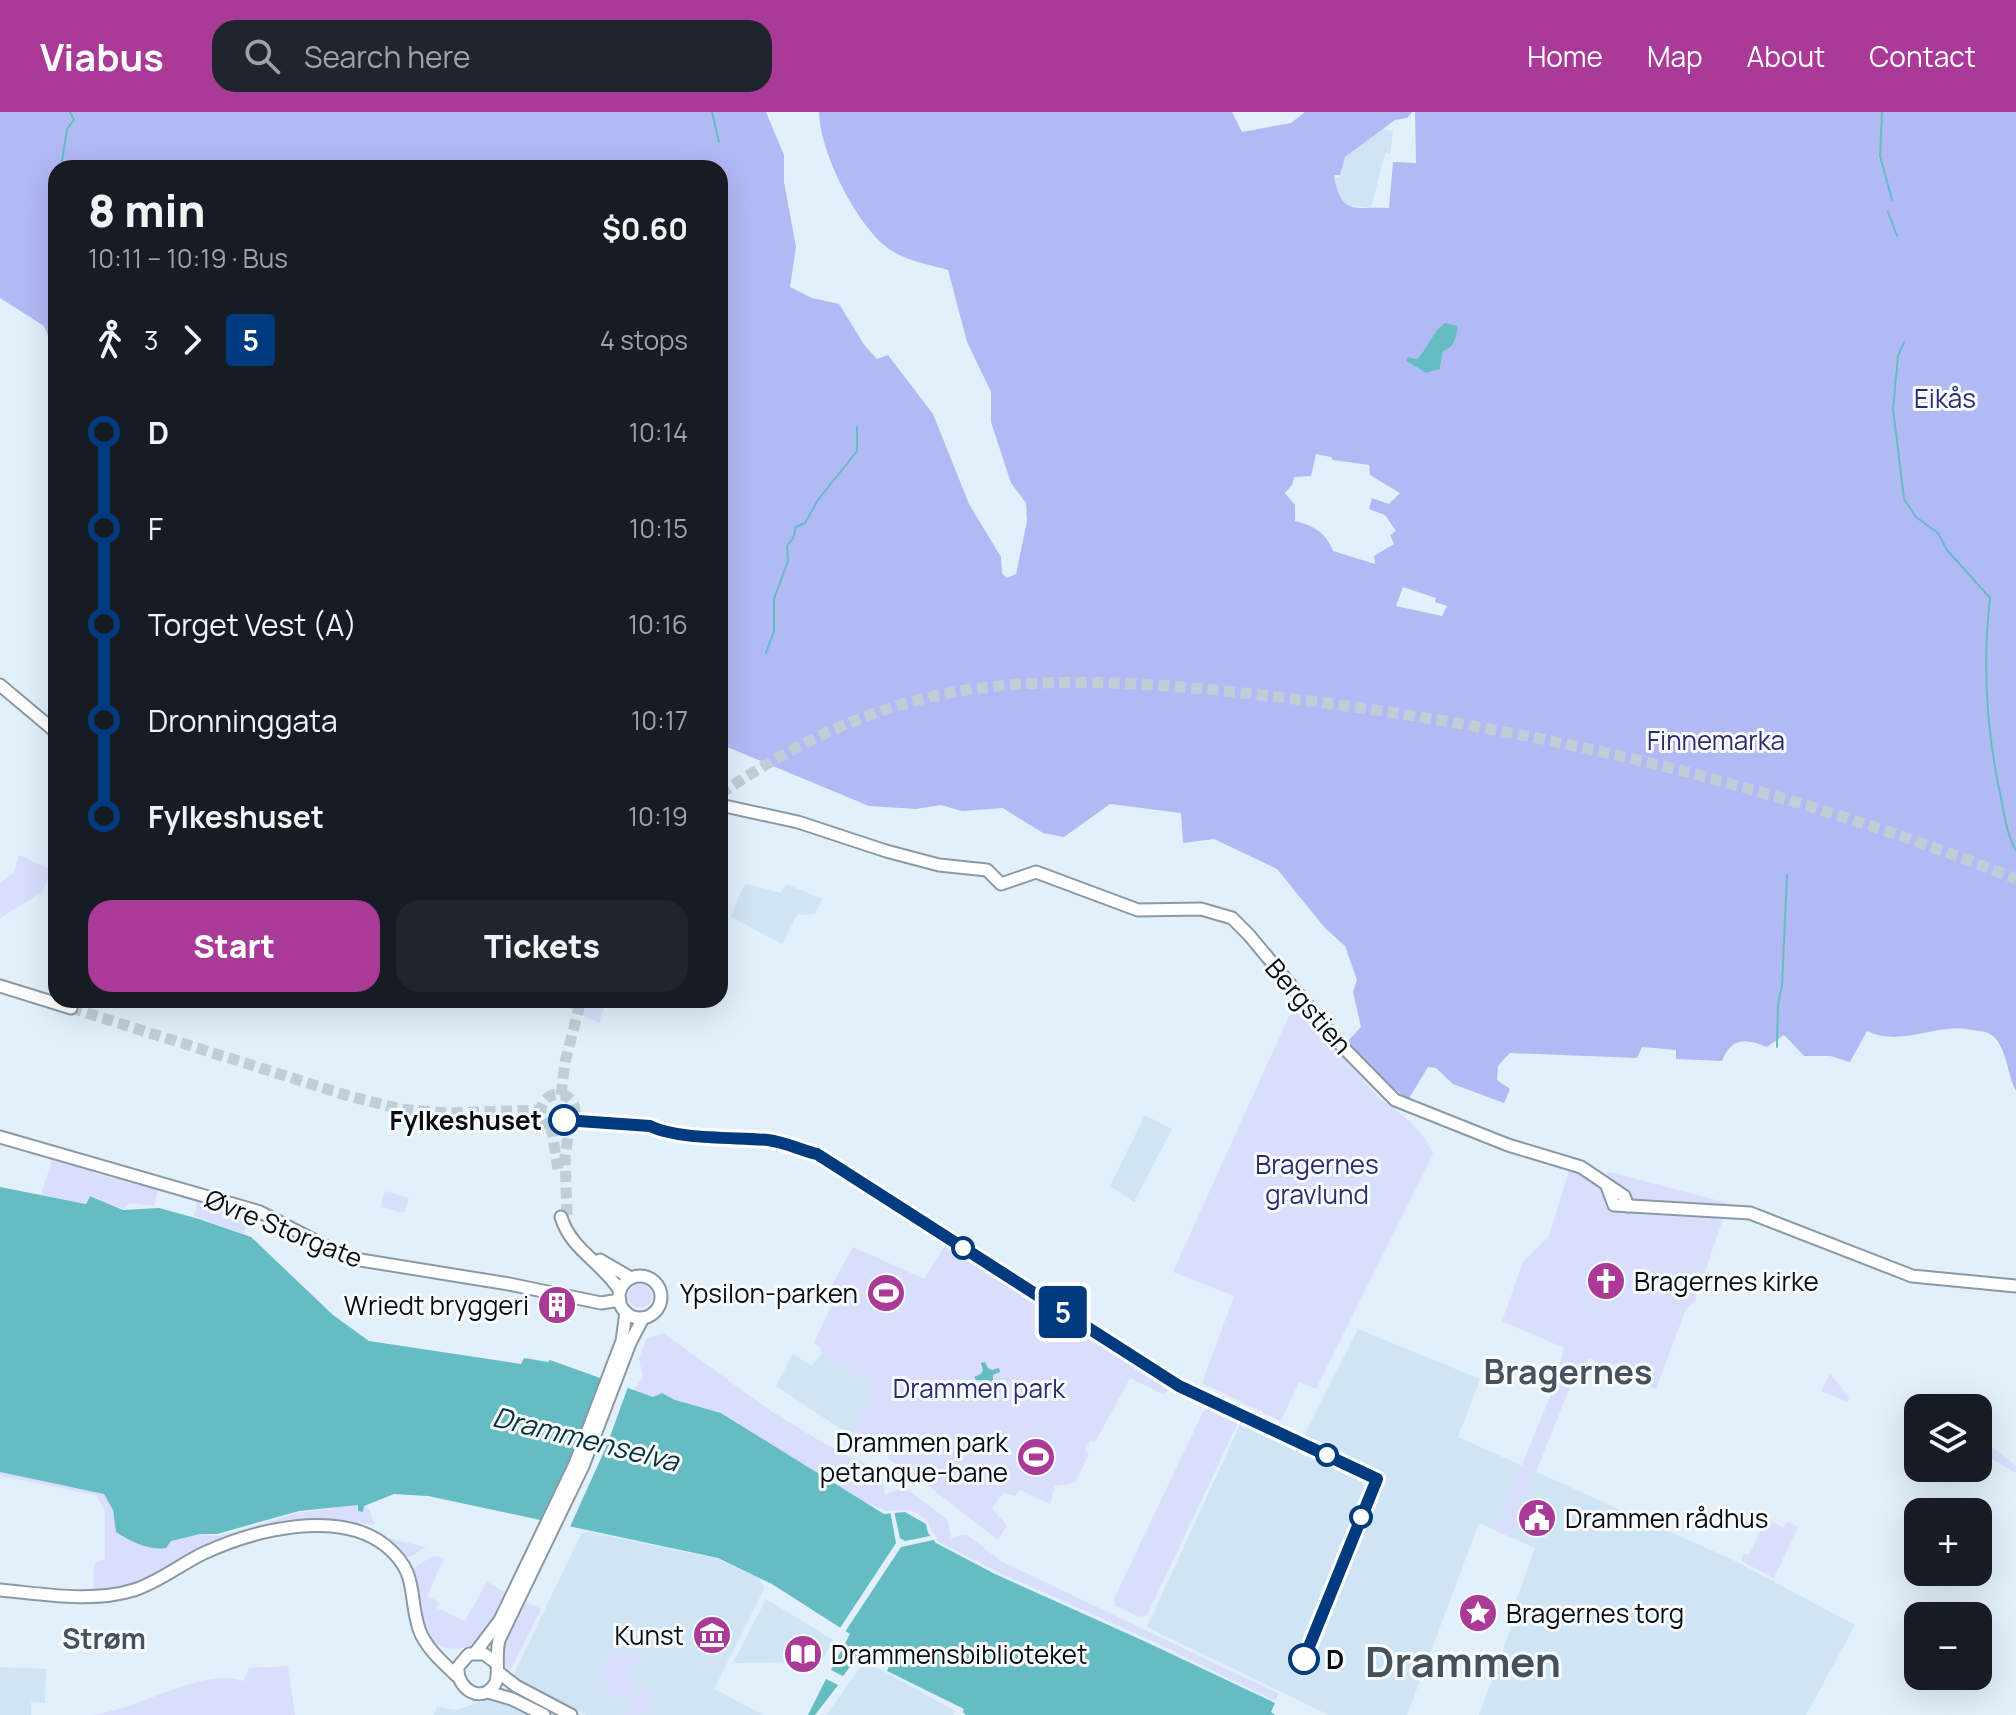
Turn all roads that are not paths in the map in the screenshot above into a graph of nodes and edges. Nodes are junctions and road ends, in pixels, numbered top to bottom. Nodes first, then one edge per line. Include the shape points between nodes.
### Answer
1 (0, 685) edge
2 (48, 725) edge
3 (728, 807) edge
4 (0, 986) edge
5 (48, 1001) edge
6 (0, 1137) edge
7 (1607, 1186) junction
8 (1628, 1206) junction
9 (631, 1278) junction
10 (2016, 1286) edge
11 (620, 1295) junction
12 (626, 1312) junction
13 (643, 1318) junction
14 (615, 1373) junction
15 (0, 1590) edge
16 (514, 1600) junction
17 (432, 1648) junction
18 (470, 1655) junction
19 (496, 1667) junction
20 (457, 1676) junction
21 (488, 1692) junction
22 (544, 1715) edge
23 (571, 1715) edge

1 - 2 main road
3 - 7 main road, Bergstien via 939,865 987,870 1001,884 1036,872 1138,910 1201,909 1232,918 1395,1100 1508,1145 1581,1167
4 - 5 main road
6 - 11 main road, Øvre Storgate via 252,1210 348,1258 601,1303
7 - 8 main road, Bergstien via 1624,1196
7 - 8 main road via 1614,1205
8 - 10 main road via 1739,1211 1912,1276
9 - 11 main road
9 - 11 main road via 592,1253 564,1216 567,1234 611,1277
9 - 13 main road via 647,1277 660,1289 658,1308
11 - 12 main road
12 - 13 main road
12 - 14 main road
13 - 14 main road
14 - 16 main road
15 - 17 main road via 103,1596 135,1589 256,1535 310,1526 358,1532 387,1547 404,1567 419,1631
16 - 18 main road
16 - 19 main road via 499,1640
17 - 18 main road
17 - 20 main road
18 - 19 main road via 484,1654
18 - 20 main road
19 - 21 main road via 495,1684
19 - 23 main road via 516,1686
20 - 21 main road via 469,1692
21 - 22 main road

